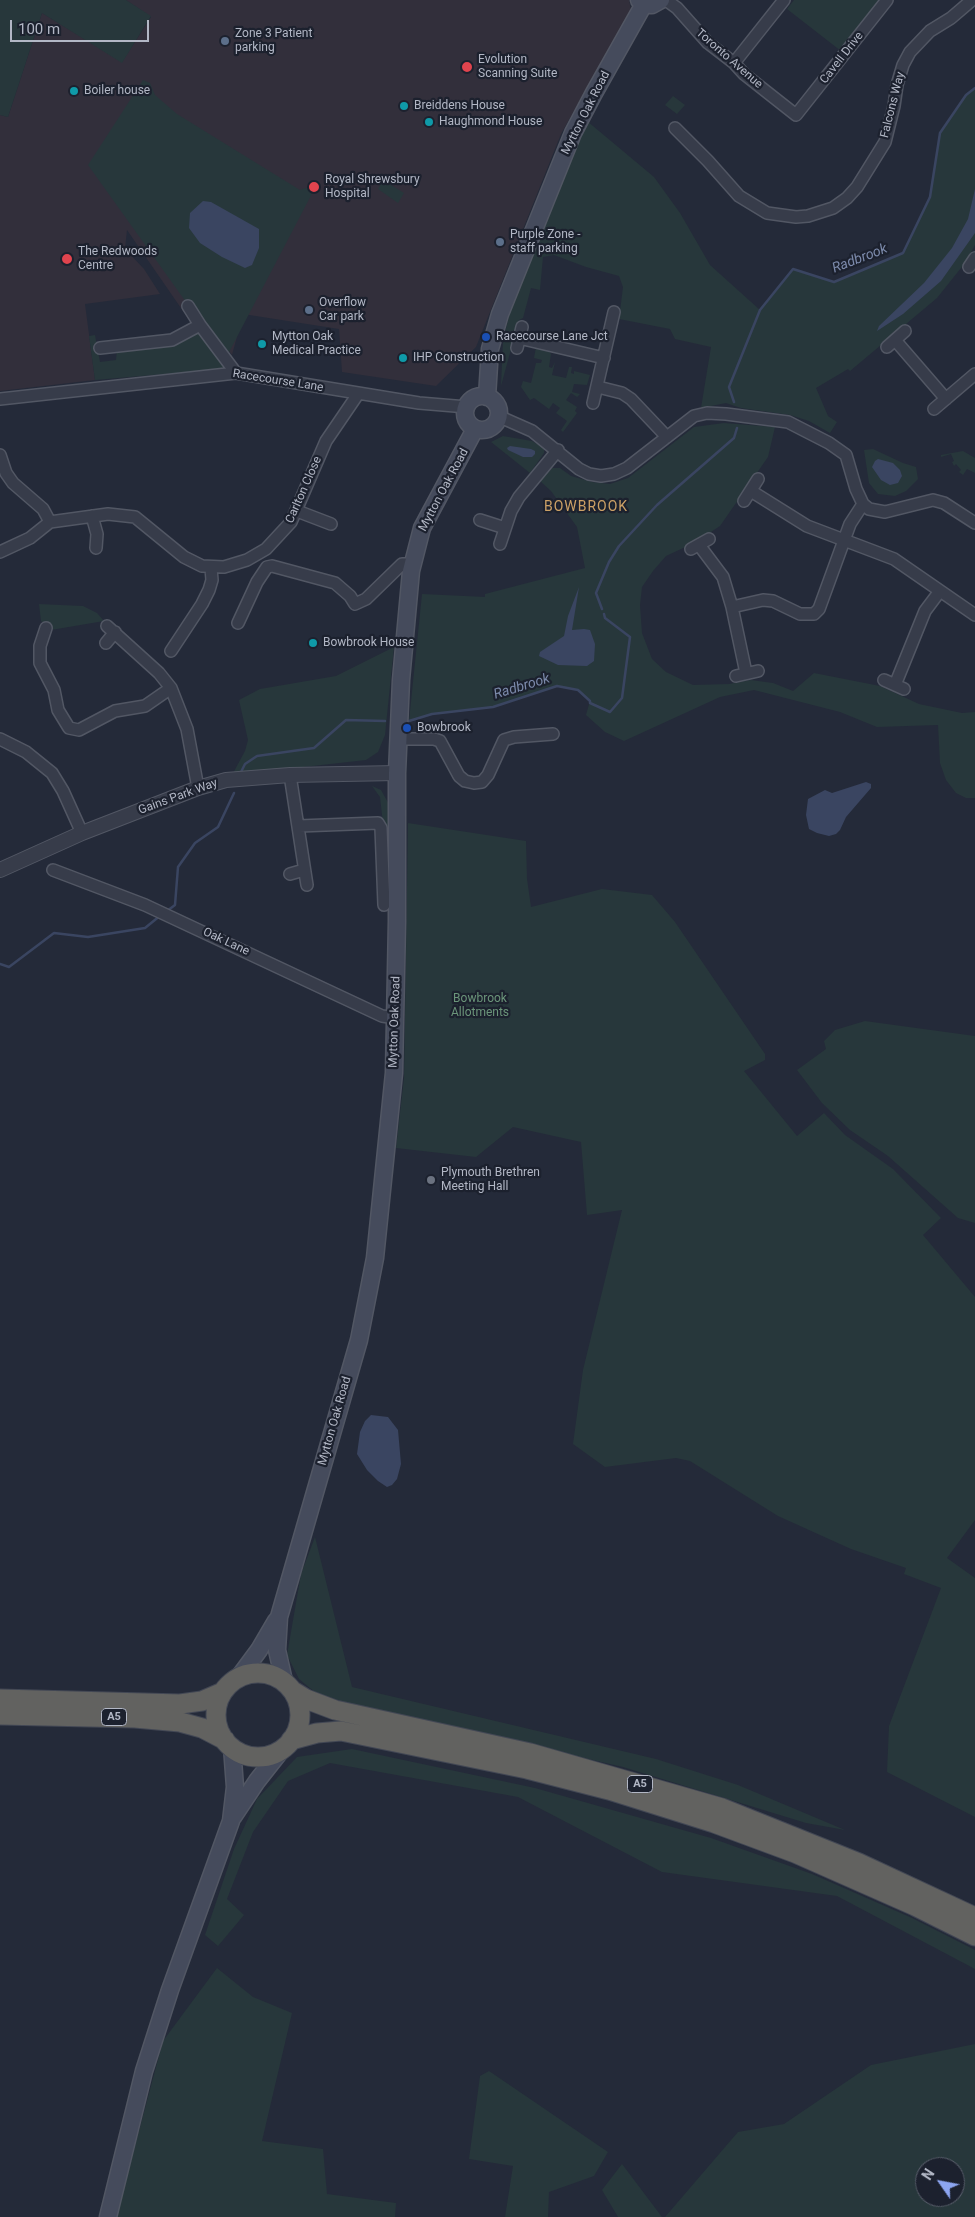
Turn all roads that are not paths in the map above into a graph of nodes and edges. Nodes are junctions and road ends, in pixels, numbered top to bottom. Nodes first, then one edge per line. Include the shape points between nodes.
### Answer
1 (661, 0) edge
2 (666, 0) edge
3 (784, 0) edge
4 (887, 0) edge
5 (972, 0) edge
6 (641, 2) edge
7 (734, 63) junction
8 (796, 115) joint
9 (675, 128) dead end
10 (188, 306) dead end
11 (614, 312) dead end
12 (200, 325) junction
13 (905, 331) dead end
14 (519, 338) dead end
15 (100, 348) dead end
16 (604, 358) junction
17 (236, 373) junction
18 (975, 374) edge
19 (598, 387) junction
20 (358, 394) junction
21 (487, 397) junction
22 (0, 399) edge
23 (946, 399) junction
24 (593, 403) dead end
25 (467, 407) junction
26 (934, 409) dead end
27 (498, 416) junction
28 (475, 429) junction
29 (667, 436) junction
30 (558, 450) junction
31 (0, 455) edge
32 (3, 474) edge
33 (758, 479) dead end
34 (750, 491) junction
35 (744, 501) dead end
36 (133, 504) dead end
37 (863, 504) junction
38 (297, 511) junction
39 (129, 515) junction
40 (92, 516) junction
41 (480, 520) dead end
42 (50, 522) junction
43 (975, 523) edge
44 (331, 524) dead end
45 (505, 528) junction
46 (845, 541) junction
47 (500, 544) dead end
48 (700, 544) dead end
49 (96, 548) dead end
50 (0, 552) edge
51 (412, 564) junction
52 (211, 568) junction
53 (940, 591) junction
54 (732, 607) junction
55 (975, 615) edge
56 (238, 623) dead end
57 (46, 628) dead end
58 (106, 643) dead end
59 (171, 651) dead end
60 (747, 673) dead end
61 (894, 685) dead end
62 (171, 688) junction
63 (554, 734) dead end
64 (0, 739) edge
65 (399, 739) junction
66 (397, 773) junction
67 (290, 775) junction
68 (198, 788) junction
69 (298, 826) junction
70 (82, 833) junction
71 (0, 870) edge
72 (54, 870) dead end
73 (304, 870) junction
74 (290, 874) dead end
75 (308, 885) dead end
76 (384, 906) dead end
77 (396, 1018) junction
78 (279, 1617) junction
79 (239, 1677) junction
80 (288, 1686) junction
81 (223, 1692) junction
82 (0, 1699) edge
83 (0, 1715) edge
84 (229, 1744) junction
85 (287, 1744) junction
86 (231, 1820) junction
87 (975, 1918) edge
88 (975, 1936) edge
89 (108, 2217) edge

1 - 6 main road, Mytton Oak Road via 652,5
2 - 7 street, Toronto Avenue via 708,43
3 - 7 street
4 - 8 street, Cavell Drive
5 - 9 street, Falcons Way via 930,31 910,52 897,85 885,142 857,187 833,208 796,217 766,213 738,196
6 - 21 main road, Mytton Oak Road via 573,133 494,330
7 - 8 street, Toronto Avenue
10 - 12 street
11 - 16 street
12 - 15 street via 172,340
12 - 17 street
13 - 23 street via 891,344
14 - 16 street
16 - 19 street
17 - 20 street, Racecourse Lane
17 - 22 street, Racecourse Lane
18 - 23 street
19 - 24 street
19 - 29 street via 631,398
20 - 25 street, Racecourse Lane
20 - 38 street, Carlton Close via 326,441
21 - 25 main road via 475,398
21 - 27 main road via 496,404
23 - 26 street
25 - 28 main road via 466,417
27 - 28 main road via 488,429
27 - 30 street via 532,431
28 - 51 main road, Mytton Oak Road via 422,528
29 - 30 street via 627,468 614,474 589,474
29 - 37 street via 694,416 708,413 788,422 830,443 846,455
30 - 45 street via 519,496
31 - 32 street
32 - 42 street via 43,509
33 - 34 street
34 - 35 street
34 - 46 street via 807,526
36 - 39 street
37 - 43 street via 869,509 885,512 933,500 944,502
37 - 46 street via 850,524
38 - 44 street
38 - 52 street, Carlton Close via 287,529 266,549 236,564
39 - 40 street
39 - 52 street via 142,521 184,557
40 - 42 street
40 - 49 street via 97,534
41 - 45 street
42 - 50 street via 30,538
45 - 47 street
46 - 53 street via 894,559
46 - 54 street via 819,609 814,614 800,614 763,600
48 - 54 street via 723,577
51 - 56 street via 402,564 366,599 355,604 335,583 267,567
51 - 65 main road, Mytton Oak Road
52 - 59 street via 209,590 202,604 175,636
53 - 55 street
53 - 61 street via 925,611
54 - 60 street
57 - 62 street via 40,646 40,663 54,690 58,710 69,728 79,730 115,711 145,706
58 - 62 street via 111,629
62 - 68 street via 187,729
63 - 65 street via 504,740 488,775 482,782 474,783 459,776 440,741
64 - 70 street via 26,752 52,773
65 - 66 main road, Mytton Oak Road
66 - 67 street, Gains Park Way
66 - 77 main road, Mytton Oak Road
67 - 68 street, Gains Park Way via 231,779
67 - 69 street
68 - 70 street, Gains Park Way
69 - 73 street
69 - 76 street via 378,823 381,828
70 - 71 street, Gains Park Way
72 - 77 street, Oak Lane via 164,914 382,1016
73 - 74 street
73 - 75 street
77 - 78 main road, Mytton Oak Road via 390,1116 375,1258 359,1340
78 - 79 main road, Mytton Oak Road
78 - 80 main road, Mytton Oak Road via 278,1650
79 - 80 highway via 262,1673
79 - 81 highway
80 - 85 highway via 299,1705 300,1720
80 - 87 highway, A5 via 306,1700 335,1710 530,1753 722,1808 859,1863
81 - 82 highway, A5 via 202,1701 180,1704
81 - 84 highway via 217,1716 220,1732
83 - 84 highway, A5 via 180,1722 202,1728
84 - 85 highway via 254,1756 269,1755
84 - 86 main road via 235,1782
85 - 86 main road
85 - 88 highway, A5 via 317,1733 340,1731 528,1769 609,1790 795,1853
86 - 89 main road via 144,2071

